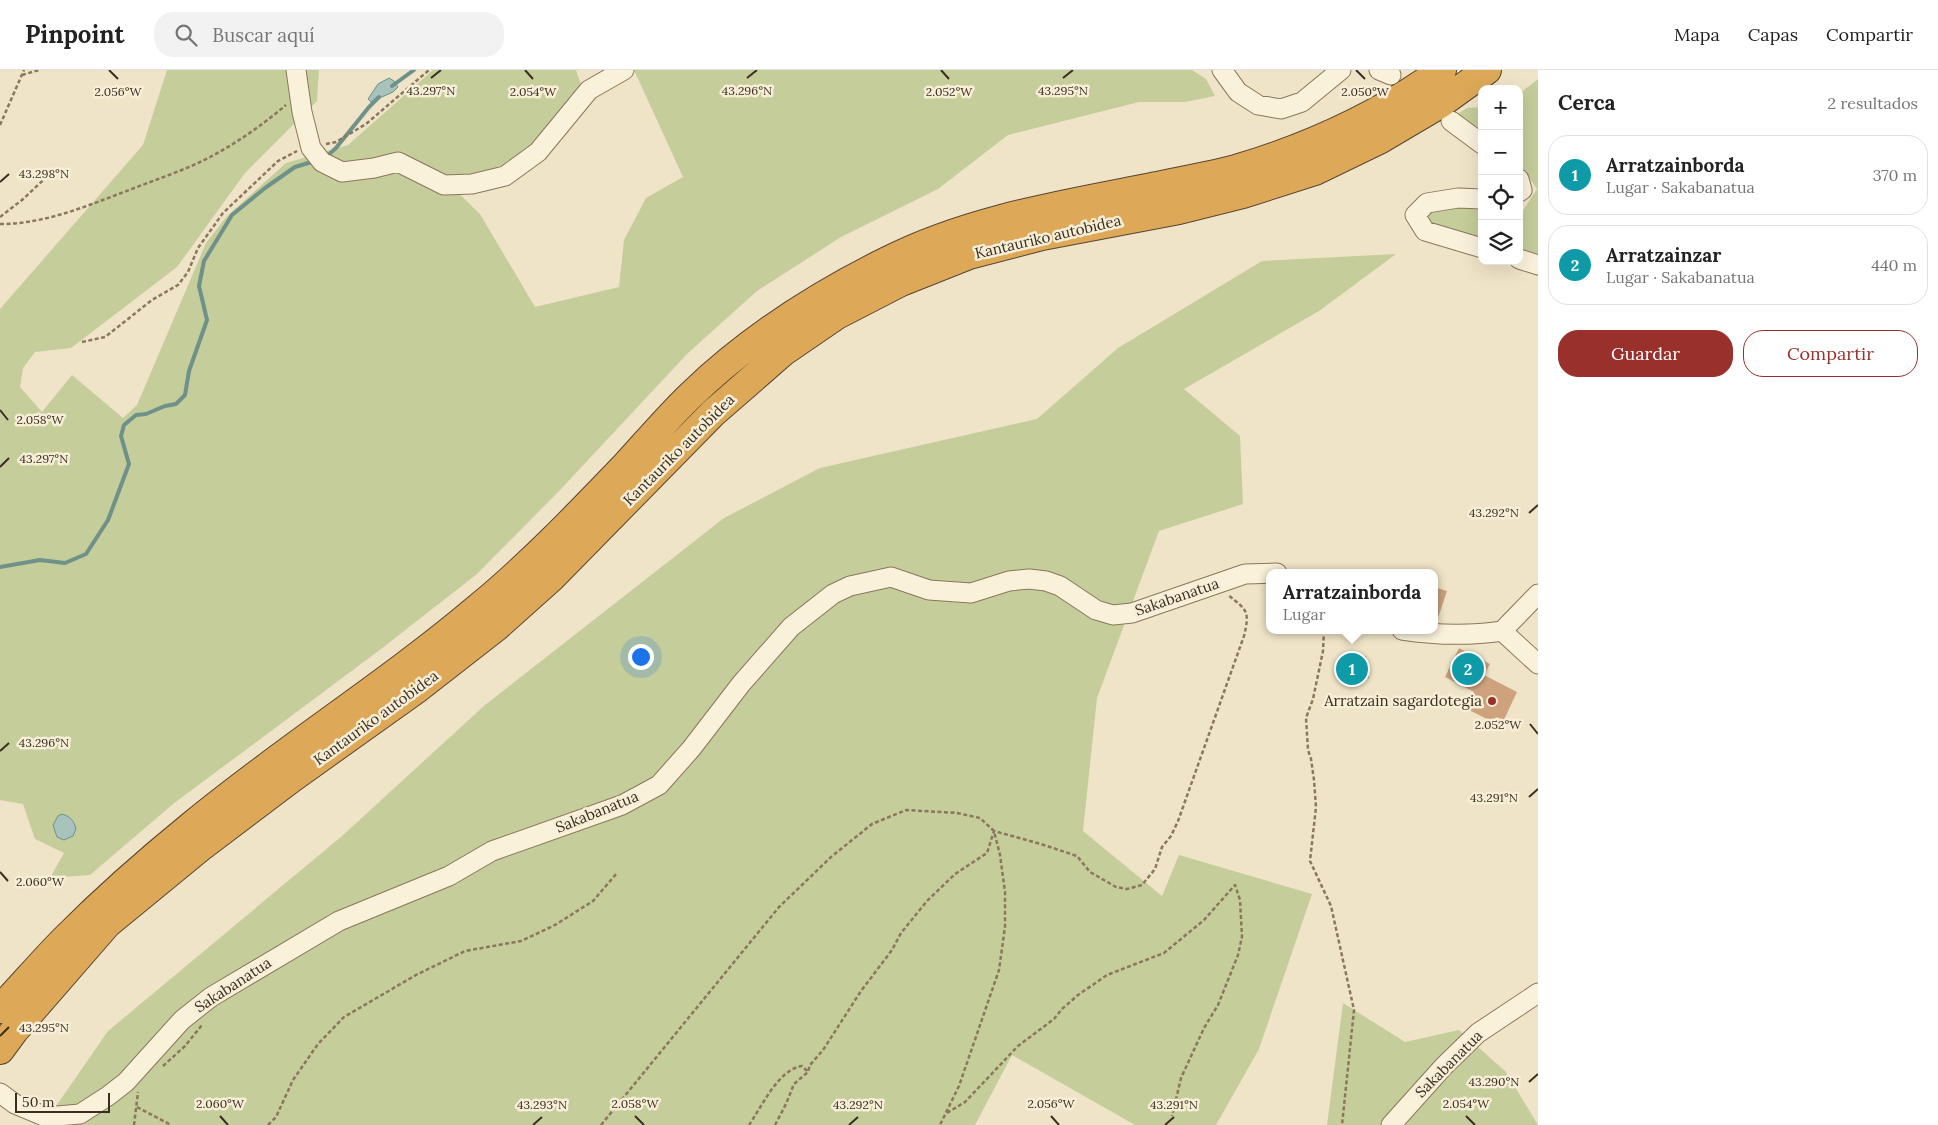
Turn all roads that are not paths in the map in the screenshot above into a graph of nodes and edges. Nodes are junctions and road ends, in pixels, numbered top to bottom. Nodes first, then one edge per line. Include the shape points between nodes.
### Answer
1 (296, 70) edge
2 (624, 70) edge
3 (1222, 70) edge
4 (1341, 70) edge
5 (1442, 70) edge
6 (1487, 70) edge
7 (1451, 121) dead end
8 (1478, 141) edge
9 (1478, 199) edge
10 (1478, 247) edge
11 (1523, 260) edge
12 (1538, 265) edge
13 (1266, 573) edge
14 (1538, 594) edge
15 (1502, 631) junction
16 (1438, 633) edge
17 (1538, 664) edge
18 (1538, 993) edge
19 (0, 1009) edge
20 (0, 1050) edge
21 (8, 1099) edge
22 (1391, 1125) edge

1 - 2 street via 302,112 316,154 342,172 398,162 444,185 472,184 505,176 538,152 589,90
3 - 4 street via 1238,92 1258,105 1281,109 1302,102
5 - 19 highway, Kantauriko autobidea via 1370,116 1303,147 1234,169 960,231 892,258 825,293 766,332 692,394 577,516 486,602 279,757 122,885 64,939
6 - 20 highway, Kantauriko autobidea via 1440,104 1379,140 1315,171 1179,210 1042,236 969,255 901,282 837,315 783,352 713,413 552,577 495,628 202,846 107,924
7 - 8 street
9 - 10 street via 1427,203 1415,215 1425,230
11 - 12 street
13 - 21 street, Sakabanatua via 1245,574 1132,613 1114,614 1096,610 1060,586 1030,579 971,593 929,590 891,577 850,586 833,594 791,627 659,785 622,805 492,852 449,876 338,921 211,998 182,1020 126,1082 80,1114 46,1117
14 - 15 street
15 - 16 street
15 - 17 street
18 - 22 street, Sakabanatua via 1478,1033

